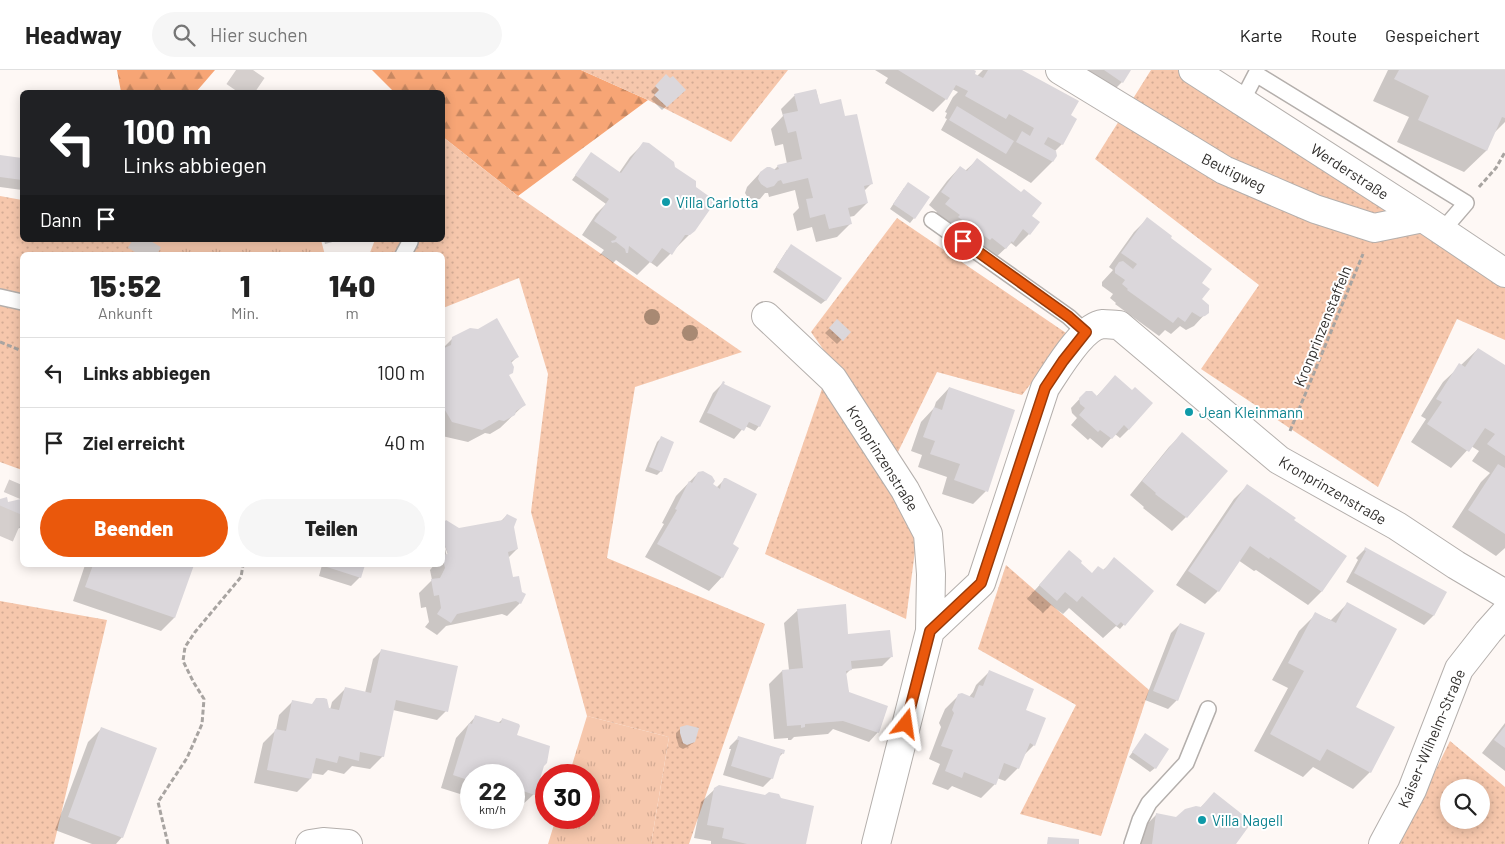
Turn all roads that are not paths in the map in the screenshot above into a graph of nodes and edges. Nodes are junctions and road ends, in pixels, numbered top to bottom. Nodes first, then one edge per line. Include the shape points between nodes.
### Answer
1 (1060, 70) edge
2 (1193, 70) edge
3 (1257, 72) edge
4 (1242, 101) junction
5 (932, 220) dead end
6 (1432, 225) junction
7 (1505, 274) edge
8 (0, 297) edge
9 (20, 302) edge
10 (766, 316) dead end
11 (1086, 332) junction
12 (1505, 594) edge
13 (1505, 613) edge
14 (930, 631) junction
15 (1208, 709) dead end
16 (310, 844) edge
17 (348, 844) edge
18 (876, 844) edge
19 (1132, 844) edge
20 (1383, 844) edge

1 - 6 street, Beutigweg via 1224,170 1315,209 1374,228
2 - 4 street, Werderstraße
3 - 4 lane
3 - 6 lane via 1466,203
4 - 6 street, Werderstraße
5 - 11 lane
6 - 7 street, Werderstraße
8 - 9 lane
10 - 14 street, Kronprinzenstraße via 833,379 905,490 928,534
11 - 12 street, Kronprinzenstraße via 1102,324 1119,325 1279,460 1397,526
11 - 14 street via 1045,388 981,583
13 - 20 street, Kaiser-Wilhelm-Straße via 1459,669 1412,790
14 - 18 street, Kronprinzenstraße
15 - 19 lane via 1186,764 1149,803
16 - 17 street

